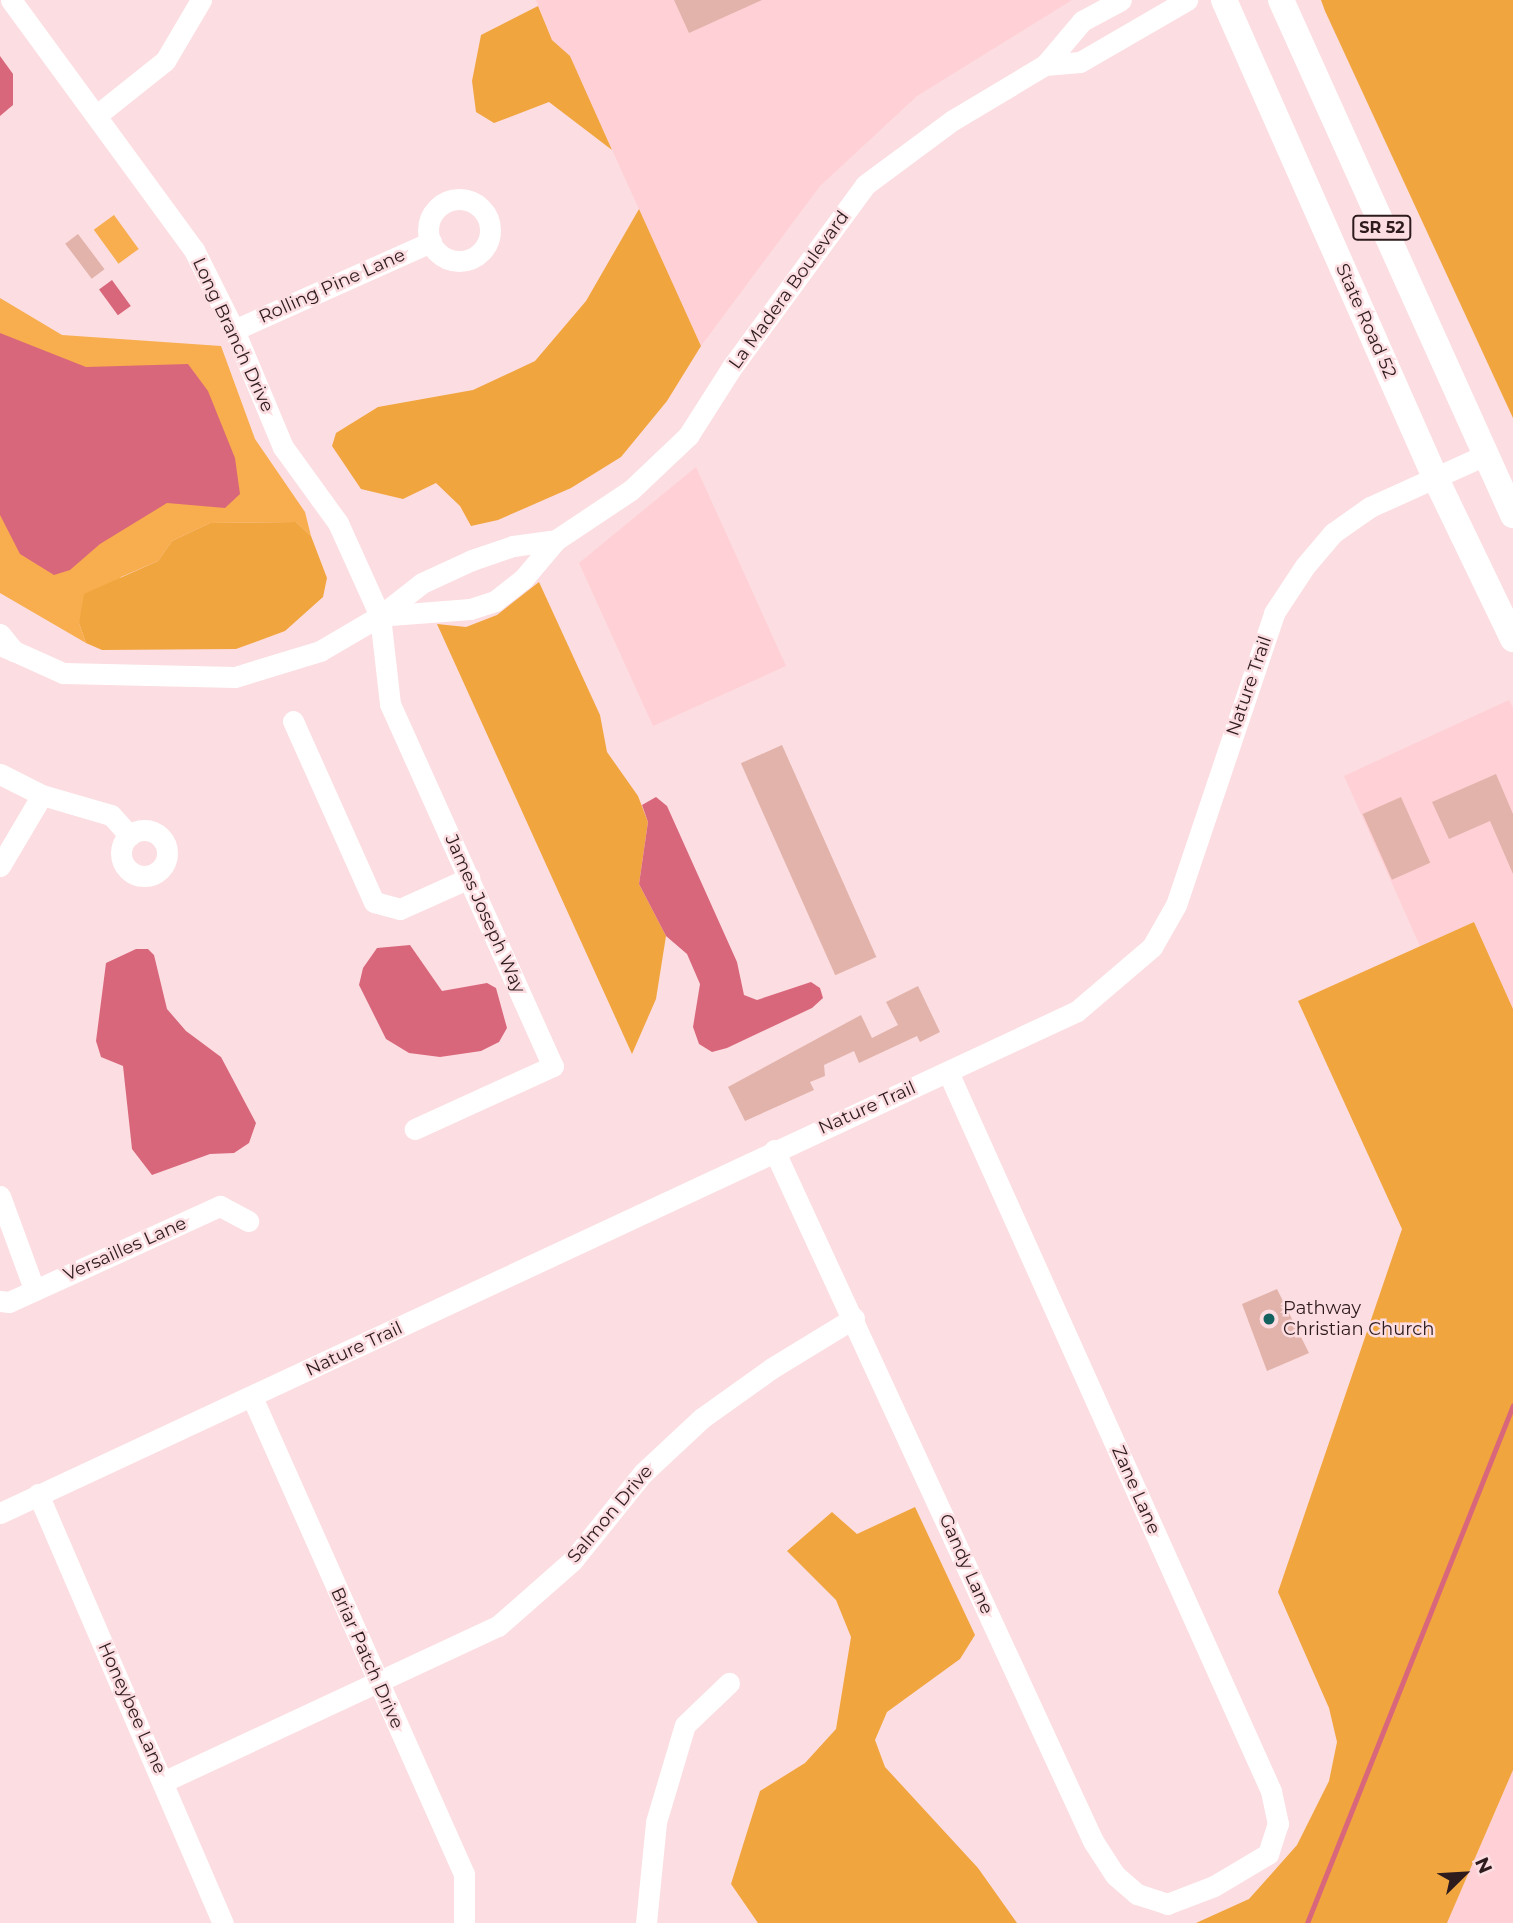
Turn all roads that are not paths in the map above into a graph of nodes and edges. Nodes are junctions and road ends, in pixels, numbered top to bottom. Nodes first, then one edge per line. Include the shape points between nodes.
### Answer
1 (11, 0) edge
2 (201, 0) edge
3 (1121, 0) edge
4 (1187, 0) edge
5 (1224, 0) edge
6 (1281, 0) edge
7 (1045, 65) junction
8 (97, 115) junction
9 (431, 242) dead end
10 (234, 330) junction
11 (1485, 455) junction
12 (1435, 477) junction
13 (1513, 515) edge
14 (556, 540) junction
15 (380, 616) junction
16 (0, 634) edge
17 (1513, 639) edge
18 (7, 648) edge
19 (293, 721) dead end
20 (0, 774) edge
21 (41, 795) junction
22 (130, 836) dead end
23 (0, 866) edge
24 (469, 878) junction
25 (948, 1072) junction
26 (415, 1129) dead end
27 (774, 1150) junction
28 (0, 1196) edge
29 (248, 1221) dead end
30 (34, 1289) junction
31 (0, 1301) edge
32 (854, 1318) junction
33 (252, 1397) junction
34 (38, 1494) junction
35 (0, 1513) edge
36 (377, 1682) junction
37 (729, 1683) dead end
38 (165, 1781) junction
39 (1214, 1886) joint
40 (223, 1923) edge
41 (464, 1923) edge
42 (646, 1923) edge

1 - 8 street, Long Branch Drive
2 - 8 street via 165,61
3 - 7 street, La Madera Boulevard via 1082,21
4 - 7 street, La Madera Boulevard via 1080,62
5 - 12 main road, State Road 52 / SR 52
6 - 11 main road, SR 52
7 - 14 street, La Madera Boulevard via 953,120 865,185 732,367 688,436 631,491
8 - 10 street, Long Branch Drive via 194,250
9 - 10 street, Rolling Pine Lane
10 - 15 street, Long Branch Drive via 283,447 338,523
11 - 12 street, Nature Trail
11 - 13 main road, SR 52
12 - 17 main road, State Road 52 / SR 52
12 - 25 street, Nature Trail via 1370,507 1333,533 1274,613 1176,905 1153,947 1077,1010
14 - 15 street, La Madera Boulevard via 513,546 472,560 422,583
14 - 15 street, La Madera Boulevard via 523,579 495,601 470,609
15 - 18 street, La Madera Boulevard via 320,651 235,677 63,673
15 - 24 street, James Joseph Way via 390,704
16 - 18 street, La Madera Boulevard
19 - 24 street via 374,902 400,909
20 - 21 street
21 - 22 street via 111,815
21 - 23 street
24 - 26 street, James Joseph Way via 553,1066
25 - 27 street, Nature Trail
25 - 39 street, Zane Lane via 1271,1790 1278,1824 1268,1854
27 - 32 street, Gandy Lane
27 - 33 street, Nature Trail
28 - 30 street
29 - 30 street, Versailles Lane via 220,1206
30 - 31 street, Versailles Lane
32 - 36 street, Salmon Drive via 772,1367 702,1418 643,1473 573,1560 498,1626
32 - 39 street, Gandy Lane via 1093,1841 1115,1875 1137,1894 1167,1903
33 - 34 street, Nature Trail
33 - 36 street, Briar Patch Drive
34 - 35 street, Nature Trail
34 - 38 street, Honeybee Lane
36 - 38 street, Salmon Drive
36 - 41 street, Briar Patch Drive via 464,1874
37 - 42 street via 685,1725 656,1822
38 - 40 street, Honeybee Lane

